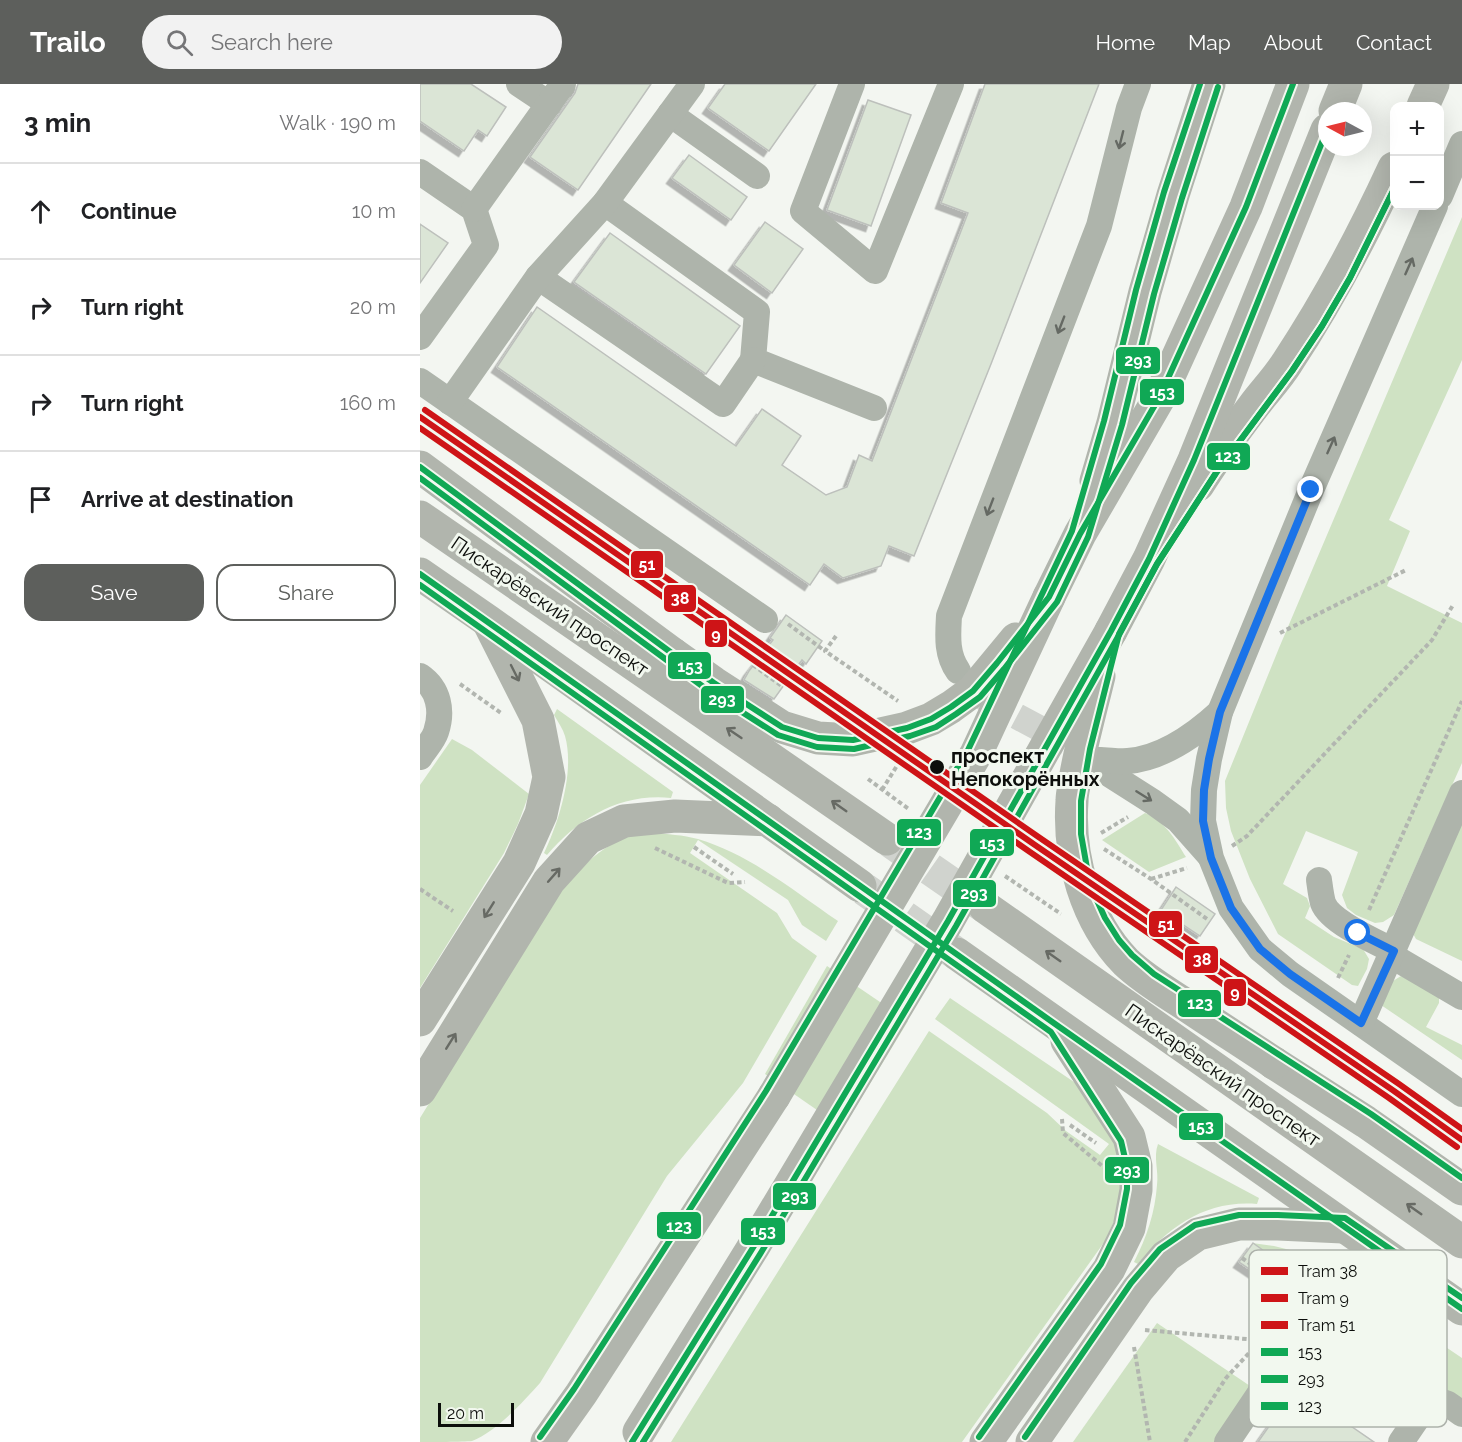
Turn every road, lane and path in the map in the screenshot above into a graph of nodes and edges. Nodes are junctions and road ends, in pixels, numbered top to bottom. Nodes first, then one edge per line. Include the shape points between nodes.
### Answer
1 (519, 84) edge
2 (692, 84) edge
3 (852, 84) edge
4 (951, 84) edge
5 (1138, 84) edge
6 (1209, 84) edge
7 (1293, 84) edge
8 (1346, 84) edge
9 (1433, 84) edge
10 (556, 94) edge
11 (1339, 102) edge
12 (1425, 102) edge
13 (670, 114) junction
14 (1462, 144) edge
15 (1318, 152) edge
16 (420, 172) edge
17 (757, 176) dead end
18 (1390, 178) edge
19 (1444, 187) edge
20 (605, 203) junction
21 (474, 209) junction
22 (1433, 210) edge
23 (538, 277) junction
24 (420, 337) edge
25 (753, 360) junction
26 (420, 381) edge
27 (450, 402) junction
28 (874, 408) dead end
29 (420, 467) edge
30 (420, 517) edge
31 (1080, 534) junction
32 (1149, 559) junction
33 (1406, 570) dead end
34 (420, 574) edge
35 (1049, 597) junction
36 (1453, 605) dead end
37 (773, 620) joint
38 (488, 621) junction
39 (1111, 631) junction
40 (836, 636) dead end
41 (1274, 636) dead end
42 (825, 651) junction
43 (753, 665) dead end
44 (958, 671) dead end
45 (420, 676) edge
46 (460, 684) dead end
47 (783, 687) dead end
48 (1462, 701) edge
49 (899, 702) dead end
50 (1220, 712) junction
51 (501, 713) dead end
52 (420, 757) edge
53 (898, 764) dead end
54 (908, 770) dead end
55 (922, 779) dead end
56 (882, 790) dead end
57 (1462, 793) edge
58 (1153, 802) junction
59 (768, 820) junction
60 (1099, 834) dead end
61 (887, 839) tunnel mouth
62 (694, 847) dead end
63 (1211, 857) junction
64 (733, 874) dead end
65 (1318, 880) dead end
66 (860, 886) tunnel mouth
67 (420, 889) edge
68 (985, 907) tunnel mouth
69 (453, 911) dead end
70 (1365, 919) dead end
71 (1210, 921) dead end
72 (1393, 953) junction
73 (957, 954) tunnel mouth
74 (1349, 955) dead end
75 (1335, 984) dead end
76 (1462, 997) edge
77 (420, 1020) edge
78 (1361, 1023) junction
79 (1058, 1026) junction
80 (420, 1090) edge
81 (1462, 1094) edge
82 (1070, 1125) dead end
83 (1105, 1149) dead end
84 (1462, 1189) edge
85 (1343, 1227) junction
86 (1462, 1242) edge
87 (1249, 1248) dead end
88 (1252, 1250) edge
89 (1376, 1250) edge
90 (1242, 1258) dead end
91 (1249, 1263) edge
92 (1447, 1299) edge
93 (1462, 1309) edge
94 (1140, 1329) dead end
95 (1249, 1339) edge
96 (1132, 1340) dead end
97 (1249, 1353) edge
98 (1447, 1375) edge
99 (1452, 1378) dead end
100 (578, 1399) junction
101 (1447, 1404) edge
102 (1249, 1408) edge
103 (1462, 1414) edge
104 (1411, 1427) edge
105 (635, 1437) edge
106 (521, 1442) edge
107 (547, 1442) edge
108 (986, 1442) edge
109 (1032, 1442) edge
110 (1150, 1442) edge
111 (1185, 1442) edge
112 (1227, 1442) edge
113 (1401, 1442) edge

1 - 10 street
2 - 13 street
3 - 4 street via 803,211 875,271
5 -> 44 street via 1099,226 949,616 948,644
6 - 31 main road via 1145,292 1113,423
7 - 31 main road via 1246,207 1159,398
8 - 11 main road
9 - 12 main road
10 - 21 street
13 - 17 street
13 - 20 street
14 - 19 street
15 - 32 main road via 1194,460
16 - 21 street
18 - 32 main road via 1314,321
20 - 23 street
20 - 25 street via 757,312
21 - 24 street via 486,245
50 -> 22 street via 1311,490
23 - 25 street via 723,404
23 - 27 street
25 - 28 street
26 - 27 street
27 - 37 street
29 - 35 main road, bridge via 714,683 782,727 818,738 853,740 907,728 951,707 973,690
61 -> 30 main road, Пискарёвский проспект
31 - 35 main road
32 - 39 main road
33 - 41 path
34 - 38 main road
35 - 100 main road, bridge via 976,754 899,886 774,1096
36 - 63 path via 1432,640 1247,836
37 - 42 path
38 - 59 main road
38 -> 77 main road via 538,720 549,777 542,814 519,863
39 - 84 main road, bridge via 1081,747 1072,800 1078,870 1097,922 1126,962 1149,981
39 - 105 main road, bridge via 948,921
40 - 42 path
42 - 49 path
43 - 47 path
45 - 52 street via 435,692 440,709 436,734
46 - 51 path
48 - 70 path
50 -> 58 street via 1201,729 1154,756 1129,761 1100,760 1109,774
50 - 63 street via 1204,790 1203,821
53 - 56 path
54 - 55 path
57 - 72 street
58 - 60 path
58 - 63 street via 1178,820
59 - 66 main road
80 -> 59 main road via 549,881 588,838 624,822 644,819 675,816
62 - 64 path
63 - 71 path via 1151,879
63 - 78 street via 1231,908 1260,949
65 - 72 street via 1324,906 1338,920
67 - 69 path
86 -> 68 main road, Пискарёвский проспект
72 - 76 street
72 - 78 street
73 - 79 main road
74 - 75 path
78 - 81 street
79 - 85 main road
79 - 108 main road via 1129,1137 1136,1166 1136,1190 1129,1228 1109,1269
82 - 83 path
85 - 89 main road
85 - 109 main road via 1239,1224 1198,1234 1166,1256 1138,1289
87 - 88 path
90 - 91 path
92 - 93 main road
94 - 95 path
96 - 110 path
97 - 111 path via 1226,1378
98 - 99 path
100 - 106 main road
100 - 107 main road
101 - 103 street
102 - 112 street
104 - 113 street

